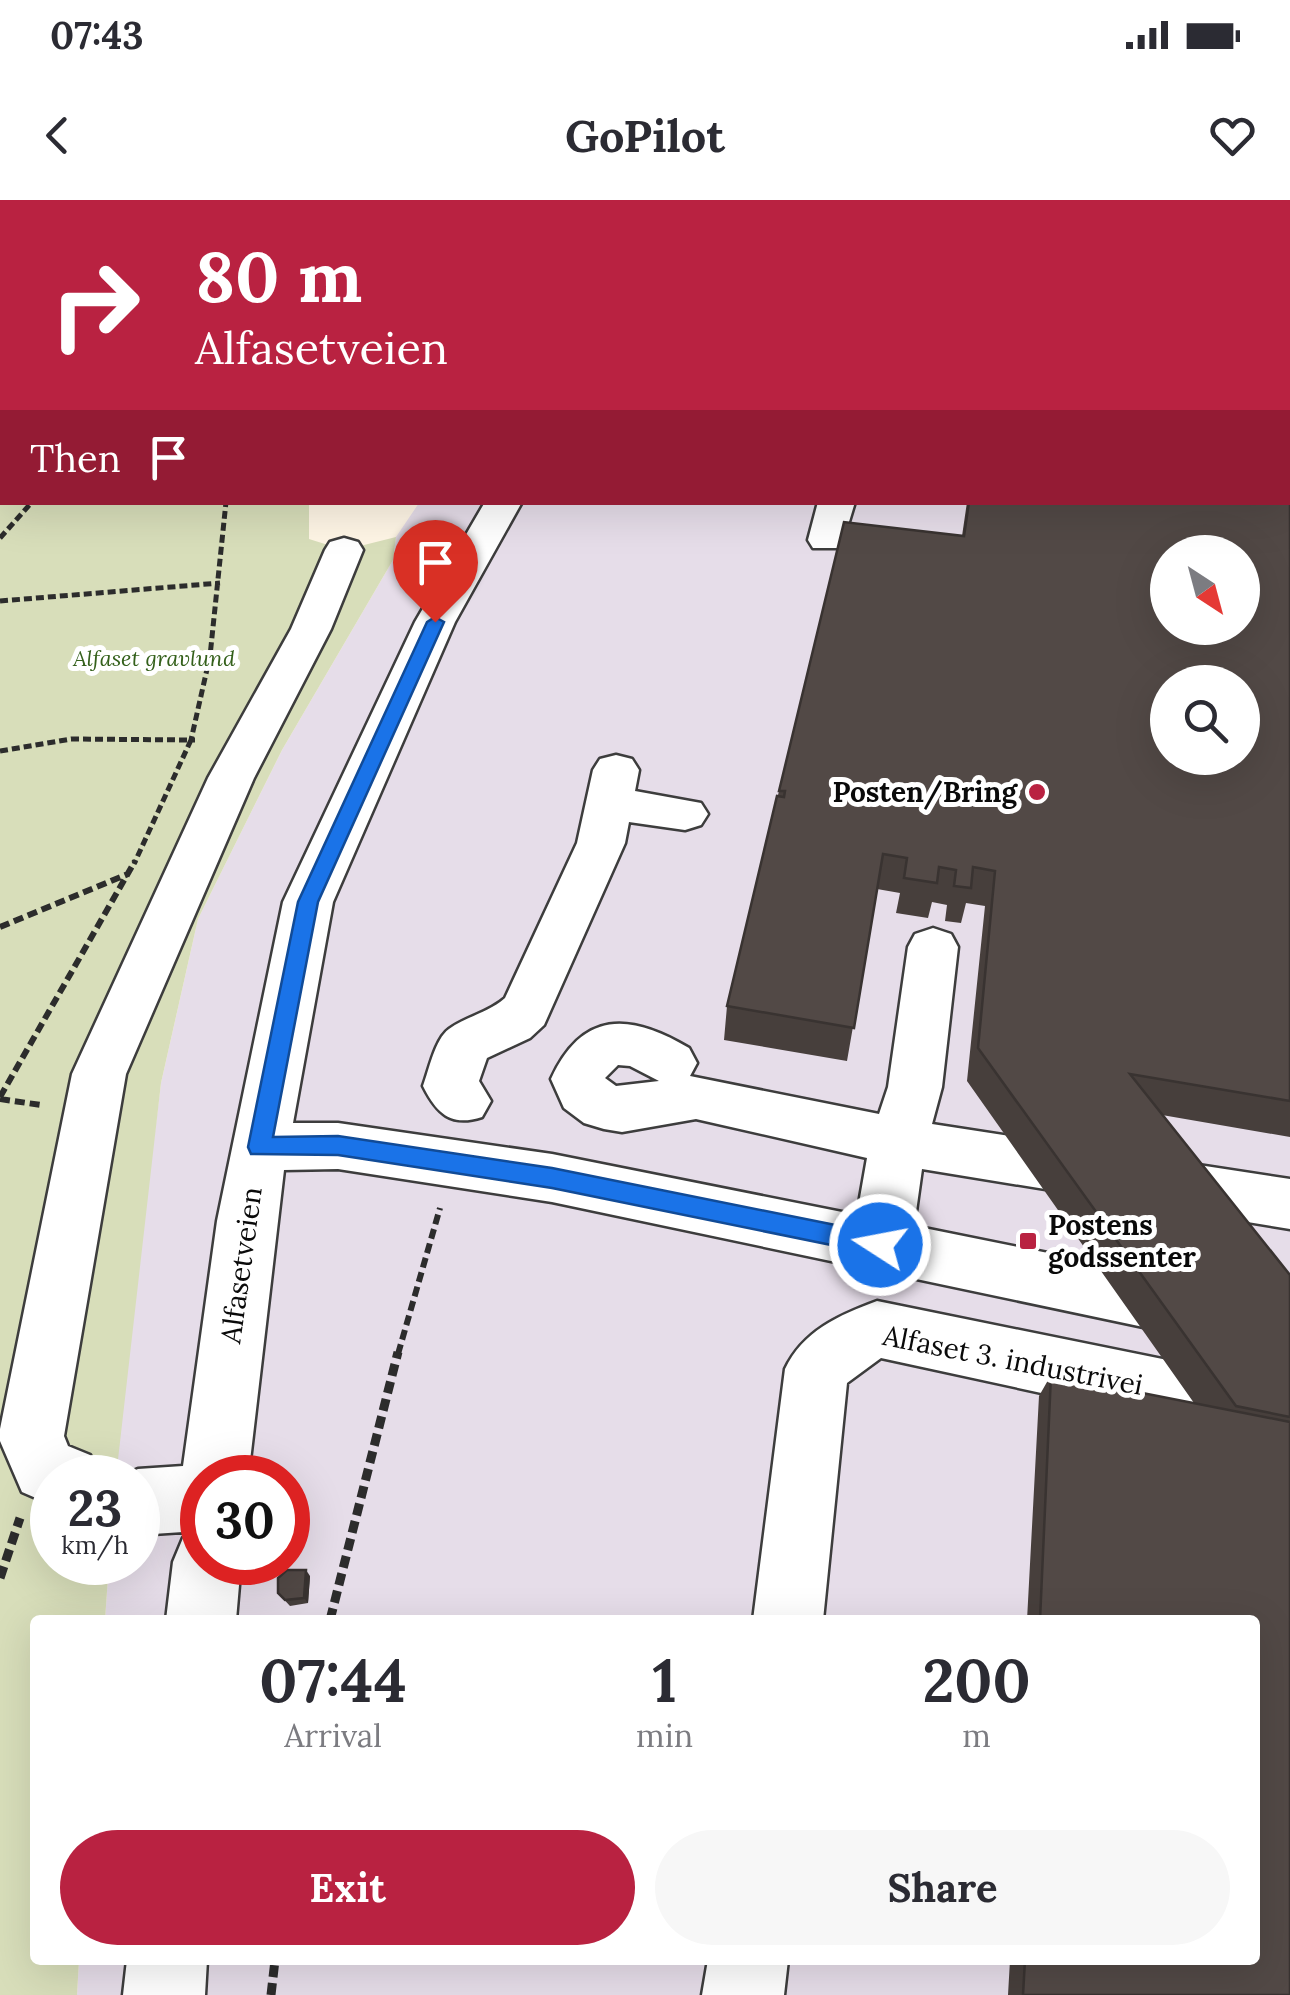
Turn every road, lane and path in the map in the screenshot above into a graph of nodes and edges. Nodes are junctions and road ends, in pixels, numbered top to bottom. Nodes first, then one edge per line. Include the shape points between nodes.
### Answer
1 (29, 505) edge
2 (226, 505) edge
3 (502, 505) edge
4 (836, 505) edge
5 (0, 538) edge
6 (827, 540) dead end
7 (344, 550) dead end
8 (220, 583) junction
9 (0, 601) edge
10 (191, 740) junction
11 (245, 750) junction
12 (0, 751) edge
13 (685, 814) dead end
14 (130, 874) junction
15 (0, 927) edge
16 (933, 948) dead end
17 (670, 1064) dead end
18 (0, 1097) edge
19 (898, 1142) junction
20 (259, 1147) junction
21 (452, 1163) junction
22 (1290, 1204) edge
23 (880, 1245) junction
24 (1290, 1330) edge
25 (1290, 1416) edge
26 (39, 1455) edge
27 (217, 1455) edge
28 (205, 1585) edge
29 (202, 1615) edge
30 (331, 1615) edge
31 (789, 1615) edge
32 (167, 1965) edge
33 (274, 1965) edge
34 (747, 1965) edge
35 (164, 1995) edge
36 (271, 1995) edge
37 (743, 1995) edge

1 - 5 path
2 - 8 path
3 - 20 street, Alfasetveien via 435,622 308,902
4 - 6 street
7 - 11 street via 311,629
8 - 9 path
8 - 10 path
10 - 11 path
10 - 12 path via 101,737
10 - 14 path
11 - 26 street via 99,1074 31,1436
13 - 21 street via 612,787 601,843 525,1011 512,1024 490,1030 498,1053 483,1088 463,1101
14 - 15 path
14 - 18 path
16 - 19 street via 915,1087
17 - 19 street via 651,1050 612,1043 595,1050 578,1080 604,1107 696,1098
19 - 22 street
19 - 23 street
20 - 21 street via 338,1146
20 - 27 street, Alfasetveien
21 - 23 street
21 - 30 path
23 - 24 street
25 - 31 street, Alfaset 3. industrivei via 876,1329 817,1369
28 - 29 street
32 - 35 street
33 - 36 path
34 - 37 street

